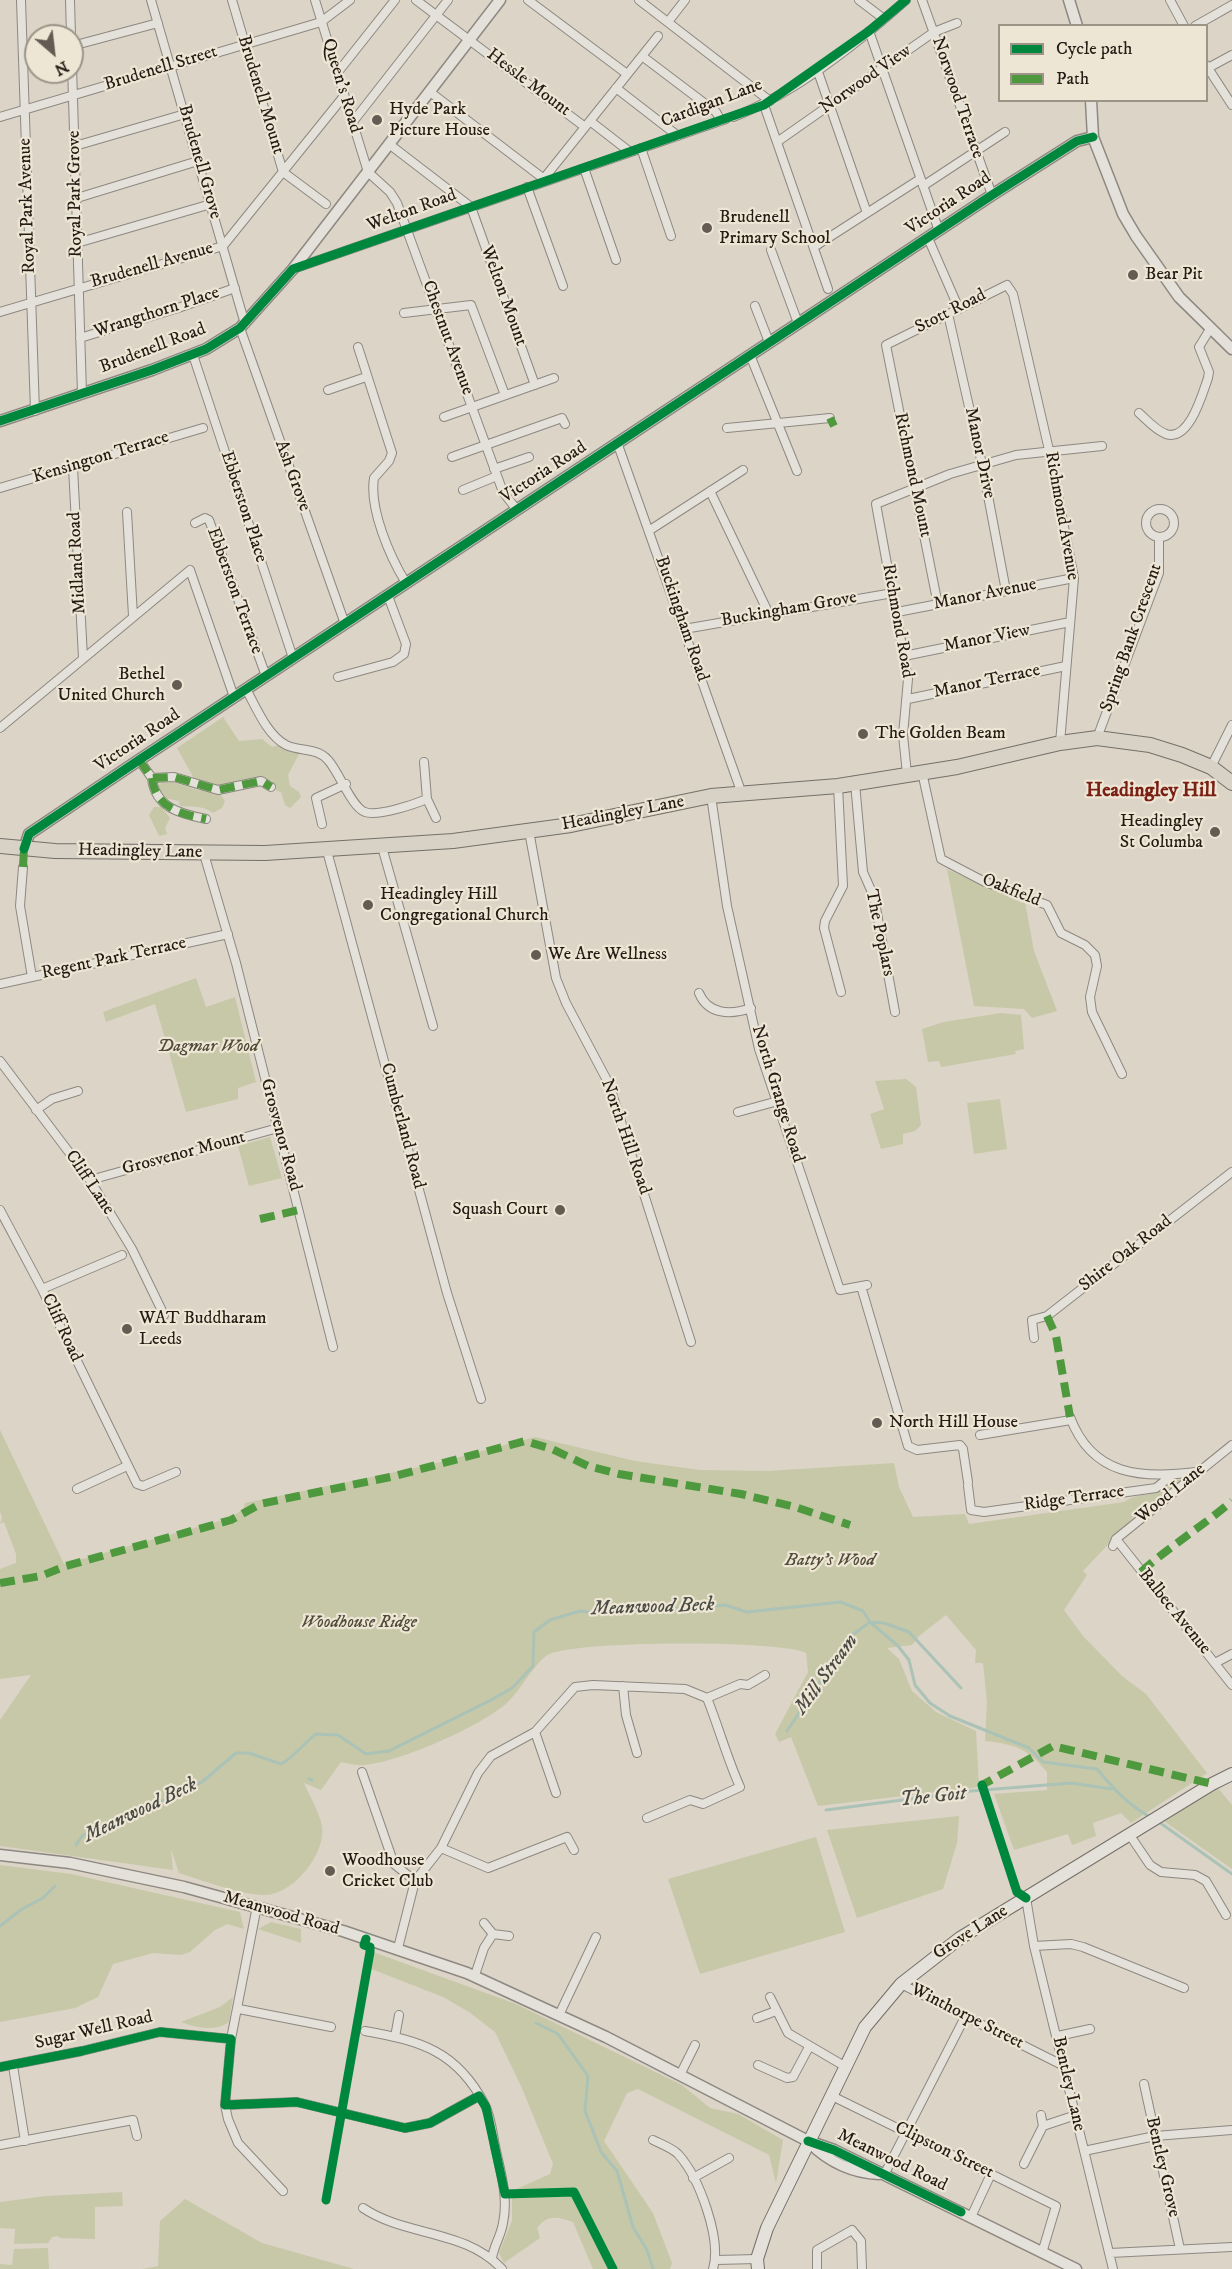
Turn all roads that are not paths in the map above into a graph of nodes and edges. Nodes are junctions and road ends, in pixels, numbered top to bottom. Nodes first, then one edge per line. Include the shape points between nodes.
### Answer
1 (21, 0) edge
2 (70, 0) edge
3 (151, 0) edge
4 (232, 0) edge
5 (315, 0) edge
6 (350, 0) edge
7 (395, 0) edge
8 (416, 0) edge
9 (447, 0) edge
10 (500, 0) edge
11 (528, 0) edge
12 (639, 0) edge
13 (685, 0) edge
14 (859, 0) edge
15 (906, 0) edge
16 (922, 0) edge
17 (1069, 0) edge
18 (1170, 0) edge
19 (1232, 5) edge
20 (436, 15) junction
21 (884, 19) junction
22 (321, 22) junction
23 (668, 22) junction
24 (158, 23) junction
25 (957, 23) dead end
26 (71, 24) edge
27 (1076, 24) edge
28 (1183, 24) edge
29 (1199, 24) edge
30 (869, 31) junction
31 (934, 32) junction
32 (658, 36) dead end
33 (470, 39) junction
34 (84, 43) edge
35 (245, 44) junction
36 (1232, 55) edge
37 (642, 56) junction
38 (171, 66) junction
39 (1208, 67) edge
40 (817, 69) junction
41 (882, 69) junction
42 (1208, 69) edge
43 (338, 72) junction
44 (627, 74) junction
45 (73, 84) edge
46 (616, 88) junction
47 (430, 92) junction
48 (73, 95) junction
49 (344, 96) junction
50 (1091, 102) edge
51 (767, 103) junction
52 (1232, 105) edge
53 (830, 106) junction
54 (26, 110) junction
55 (185, 114) junction
56 (0, 117) edge
57 (727, 119) junction
58 (352, 123) junction
59 (588, 124) junction
60 (1005, 132) dead end
61 (678, 136) junction
62 (1093, 137) junction
63 (777, 142) junction
64 (389, 144) junction
65 (75, 146) junction
66 (641, 148) junction
67 (976, 151) junction
68 (630, 152) junction
69 (198, 161) junction
70 (584, 168) junction
71 (283, 172) junction
72 (368, 172) junction
73 (543, 180) junction
74 (921, 182) junction
75 (527, 187) junction
76 (992, 195) junction
77 (76, 198) junction
78 (211, 204) junction
79 (326, 204) dead end
80 (471, 207) junction
81 (867, 213) junction
82 (407, 230) junction
83 (939, 231) junction
84 (671, 236) dead end
85 (928, 238) junction
86 (77, 243) junction
87 (223, 246) junction
88 (814, 247) junction
89 (771, 250) dead end
90 (616, 260) dead end
91 (293, 269) junction
92 (563, 286) dead end
93 (78, 288) junction
94 (235, 288) junction
95 (828, 289) dead end
96 (1013, 294) joint
97 (32, 302) junction
98 (755, 306) dead end
99 (437, 309) junction
100 (959, 309) junction
101 (0, 312) edge
102 (404, 313) dead end
103 (948, 314) junction
104 (798, 323) junction
105 (242, 326) junction
106 (1210, 329) junction
107 (80, 338) junction
108 (769, 342) junction
109 (886, 345) joint
110 (358, 347) dead end
111 (1232, 349) edge
112 (193, 354) junction
113 (750, 354) junction
114 (366, 377) junction
115 (554, 378) dead end
116 (535, 385) junction
117 (328, 390) dead end
118 (82, 394) junction
119 (505, 395) junction
120 (472, 407) junction
121 (35, 411) junction
122 (1139, 413) dead end
123 (444, 417) dead end
124 (830, 418) dead end
125 (0, 422) edge
126 (778, 423) junction
127 (564, 424) dead end
128 (203, 428) dead end
129 (727, 428) dead end
130 (618, 445) junction
131 (486, 446) junction
132 (1102, 446) dead end
133 (1049, 450) junction
134 (452, 457) dead end
135 (529, 457) dead end
136 (982, 464) junction
137 (73, 467) junction
138 (743, 470) dead end
139 (797, 471) dead end
140 (496, 473) junction
141 (916, 487) junction
142 (0, 488) edge
143 (463, 490) dead end
144 (710, 491) junction
145 (517, 510) junction
146 (127, 512) dead end
147 (195, 523) dead end
148 (650, 530) junction
149 (1159, 537) dead end
150 (1074, 578) junction
151 (406, 583) junction
152 (1006, 591) junction
153 (893, 593) junction
154 (388, 596) junction
155 (938, 604) junction
156 (768, 612) junction
157 (897, 612) junction
158 (133, 616) junction
159 (1070, 622) junction
160 (345, 624) junction
161 (684, 629) junction
162 (904, 656) junction
163 (83, 658) junction
164 (293, 658) junction
165 (1066, 666) junction
166 (266, 676) junction
167 (338, 677) dead end
168 (246, 689) junction
169 (234, 698) junction
170 (908, 699) junction
171 (1232, 726) edge
172 (0, 728) edge
173 (1097, 738) junction
174 (1060, 742) junction
175 (139, 760) junction
176 (424, 762) dead end
177 (1211, 767) junction
178 (922, 772) junction
179 (907, 774) junction
180 (152, 778) junction
181 (855, 783) junction
182 (1232, 783) edge
183 (346, 784) junction
184 (838, 786) junction
185 (270, 787) dead end
186 (742, 794) junction
187 (711, 796) junction
188 (427, 799) junction
189 (436, 818) dead end
190 (206, 819) dead end
191 (322, 824) dead end
192 (529, 831) junction
193 (0, 846) edge
194 (382, 847) junction
195 (24, 849) junction
196 (327, 851) junction
197 (204, 854) junction
198 (23, 867) dead end
199 (228, 934) junction
200 (32, 977) junction
201 (0, 984) edge
202 (841, 992) dead end
203 (699, 993) dead end
204 (751, 1008) junction
205 (896, 1012) dead end
206 (433, 1026) dead end
207 (0, 1061) edge
208 (1122, 1074) dead end
209 (78, 1091) dead end
210 (778, 1101) junction
211 (36, 1110) junction
212 (738, 1112) dead end
213 (278, 1128) junction
214 (1232, 1172) edge
215 (90, 1180) junction
216 (0, 1210) edge
217 (122, 1255) dead end
218 (42, 1289) junction
219 (164, 1315) dead end
220 (1034, 1338) dead end
221 (692, 1342) dead end
222 (333, 1347) dead end
223 (481, 1399) dead end
224 (980, 1436) dead end
225 (1232, 1445) edge
226 (127, 1466) junction
227 (176, 1472) dead end
228 (1197, 1472) junction
229 (1172, 1475) junction
230 (77, 1489) dead end
231 (971, 1510) joint
232 (1114, 1542) joint
233 (1232, 1654) edge
234 (1215, 1663) junction
235 (765, 1675) dead end
236 (1232, 1685) edge
237 (623, 1686) junction
238 (707, 1698) junction
239 (535, 1732) junction
240 (637, 1753) dead end
241 (362, 1772) dead end
242 (1232, 1774) edge
243 (556, 1793) dead end
244 (647, 1818) dead end
245 (1129, 1834) junction
246 (441, 1848) junction
247 (574, 1850) dead end
248 (0, 1855) edge
249 (415, 1881) junction
250 (1026, 1898) junction
251 (256, 1906) junction
252 (1226, 1916) dead end
253 (484, 1923) dead end
254 (493, 1934) junction
255 (509, 1936) dead end
256 (596, 1936) dead end
257 (1034, 1946) junction
258 (398, 1948) junction
259 (474, 1975) junction
260 (901, 1984) junction
261 (1184, 1988) dead end
262 (770, 1996) dead end
263 (239, 2009) junction
264 (776, 2011) junction
265 (559, 2014) junction
266 (399, 2015) dead end
267 (965, 2017) junction
268 (757, 2018) dead end
269 (331, 2027) dead end
270 (1090, 2029) dead end
271 (365, 2031) dead end
272 (1058, 2036) junction
273 (395, 2037) junction
274 (231, 2039) junction
275 (695, 2045) dead end
276 (809, 2047) junction
277 (758, 2065) dead end
278 (13, 2066) junction
279 (1064, 2066) junction
280 (0, 2067) edge
281 (846, 2067) junction
282 (680, 2074) junction
283 (1144, 2084) dead end
284 (479, 2096) junction
285 (832, 2096) junction
286 (225, 2105) junction
287 (1041, 2115) dead end
288 (1076, 2115) junction
289 (1043, 2126) junction
290 (1232, 2130) edge
291 (906, 2132) junction
292 (137, 2136) dead end
293 (1155, 2136) junction
294 (653, 2140) dead end
295 (25, 2141) junction
296 (808, 2141) junction
297 (0, 2145) edge
298 (1084, 2151) junction
299 (729, 2158) dead end
300 (1024, 2164) dead end
301 (991, 2174) junction
302 (883, 2175) junction
303 (693, 2178) junction
304 (283, 2191) dead end
305 (363, 2208) dead end
306 (971, 2217) junction
307 (1232, 2247) edge
308 (1180, 2249) junction
309 (1042, 2253) junction
310 (1110, 2253) junction
311 (492, 2258) junction
312 (716, 2260) junction
313 (757, 2264) edge
314 (502, 2269) edge
315 (713, 2269) edge
316 (817, 2269) edge
317 (862, 2269) edge
318 (1077, 2269) edge
319 (1113, 2269) edge

1 - 54 street, Royal Park Avenue
2 - 26 street
3 - 24 street, Brudenell Grove
4 - 35 street, Brudenell Mount
5 - 22 street, Queen's Road
6 - 22 street
7 - 43 street
8 - 20 street, Hessle Mount
9 - 20 street
10 - 33 street, Brudenell Road
11 - 44 street
12 - 23 street
13 - 23 street
14 - 21 street
15 - 21 street, Cardigan Lane
16 - 31 street, Norwood Terrace
17 - 27 street
18 - 28 street
19 - 29 street
20 - 33 street, Hessle Mount
20 - 58 street
21 - 30 street, Cardigan Lane
22 - 35 street, Brudenell Street
22 - 43 street, Queen's Road
23 - 51 street
24 - 34 street
24 - 38 street, Brudenell Grove
25 - 31 street, Norwood View
30 - 40 street, Cardigan Lane
30 - 41 street
31 - 41 street, Norwood View
31 - 67 street, Norwood Terrace
32 - 37 street
33 - 47 street, Brudenell Road
33 - 59 street, Hessle Mount
35 - 38 street, Brudenell Street
35 - 71 street, Brudenell Mount
36 - 39 street
37 - 44 street
37 - 57 street
38 - 48 street, Brudenell Street
38 - 55 street, Brudenell Grove
40 - 51 street, Cardigan Lane
40 - 53 street
41 - 53 street, Norwood View
41 - 74 street
42 - 52 street
43 - 49 street, Queen's Road
44 - 46 street
45 - 48 street, Royal Park Grove
46 - 59 street
46 - 61 street
47 - 64 street, Brudenell Road
47 - 73 street
48 - 54 street, Brudenell Street
48 - 65 street, Royal Park Grove
49 - 58 street, Queen's Road
49 - 71 street, Brudenell Avenue
50 - 62 street
51 - 57 street, Cardigan Lane
51 - 63 street
53 - 63 street, Norwood View
53 - 81 street
54 - 56 street, Brudenell Street
54 - 97 street, Royal Park Avenue
55 - 65 street
55 - 69 street, Brudenell Grove
57 - 61 street, Cardigan Lane
58 - 72 street, Queen's Road
59 - 68 street, Hessle Mount
59 - 73 street
60 - 67 street
61 - 66 street, Cardigan Lane
62 - 76 street, Victoria Road via 1077,141
62 - 106 street via 1120,207 1136,236 1179,297
63 - 88 street
64 - 72 street, Brudenell Road
64 - 80 street
65 - 77 street, Royal Park Grove
66 - 68 street, Cardigan Lane
66 - 84 street
67 - 74 street
67 - 76 street, Norwood Terrace
68 - 70 street, Cardigan Lane
69 - 77 street
69 - 78 street, Brudenell Grove
70 - 73 street, Cardigan Lane
70 - 90 street
71 - 79 street, Brudenell Mount
71 - 87 street, Brudenell Avenue
72 - 82 street, Chestnut Avenue via 390,192
72 - 91 street, Brudenell Road
73 - 75 street, Welton Road
74 - 81 street
74 - 83 street
75 - 80 street, Welton Road
75 - 92 street
76 - 83 street, Victoria Road
77 - 86 street, Royal Park Grove
78 - 86 street
78 - 87 street, Brudenell Grove
80 - 82 street, Welton Road
80 - 116 street, Welton Mount
81 - 88 street
82 - 91 street, Welton Road
82 - 99 street, Chestnut Avenue
83 - 85 street, Victoria Road
85 - 100 street
85 - 104 street, Victoria Road
86 - 93 street, Royal Park Grove
87 - 93 street, Brudenell Avenue
87 - 94 street, Brudenell Grove
88 - 95 street
89 - 104 street
91 - 105 street, Brudenell Road
93 - 97 street, Brudenell Avenue
93 - 107 street, Royal Park Grove
94 - 105 street, Brudenell Grove
94 - 107 street, Wrangthorn Place
96 - 100 street, Stott Road via 1007,285 999,287
96 - 133 street, Richmond Avenue
97 - 101 street, Brudenell Avenue
97 - 121 street, Royal Park Avenue
98 - 108 street
99 - 102 street
99 - 119 street via 471,305
99 - 120 street, Chestnut Avenue
100 - 103 street, Stott Road
103 - 109 street, Stott Road
103 - 136 street, Manor Drive
104 - 108 street, Victoria Road
105 - 112 street, Brudenell Road
105 - 160 street, Ash Grove
106 - 111 street
106 - 122 street via 1199,347 1208,378 1188,425 1178,434 1167,434
107 - 118 street, Royal Park Grove
108 - 113 street, Victoria Road
109 - 141 street, Richmond Mount
110 - 114 street
112 - 118 street, Brudenell Road
112 - 164 street, Ebberston Place
113 - 126 street
113 - 130 street, Victoria Road
114 - 117 street
114 - 151 street via 392,453 374,478 373,486 391,558
115 - 116 street
116 - 119 street
118 - 121 street, Brudenell Road
119 - 120 street
120 - 123 street
120 - 131 street, Chestnut Avenue
121 - 125 street, Brudenell Road
124 - 126 street
126 - 129 street
126 - 139 street
127 - 131 street via 562,418
128 - 137 street, Kensington Terrace
130 - 145 street, Victoria Road
130 - 148 street, Buckingham Road
131 - 134 street
131 - 140 street, Chestnut Avenue
132 - 133 street
133 - 136 street
133 - 150 street, Richmond Avenue
135 - 140 street
136 - 141 street
136 - 152 street, Manor Drive
137 - 142 street, Kensington Terrace
137 - 163 street, Midland Road
138 - 144 street
140 - 143 street
140 - 145 street, Chestnut Avenue via 503,492
141 - 153 street, Richmond Road via 876,504
141 - 155 street, Richmond Mount
144 - 148 street
144 - 156 street
145 - 151 street, Victoria Road
146 - 158 street
147 - 166 street, Ebberston Terrace via 209,520
148 - 161 street, Buckingham Road
149 - 173 street, Spring Bank Crescent via 1159,573
150 - 152 street, Manor Avenue
150 - 159 street, Richmond Avenue
151 - 154 street, Victoria Road
152 - 155 street, Manor Avenue
153 - 156 street, Buckingham Grove
153 - 157 street, Richmond Road
154 - 160 street, Victoria Road
154 - 167 street via 406,644 404,654 393,662
155 - 157 street, Manor Avenue
156 - 161 street, Buckingham Grove
157 - 162 street, Richmond Road
158 - 163 street
158 - 169 street via 190,570
159 - 162 street, Manor View
159 - 165 street, Richmond Avenue
160 - 164 street, Victoria Road
161 - 186 street, Buckingham Road
162 - 170 street, Richmond Road
163 - 172 street
164 - 166 street, Victoria Road
165 - 170 street, Manor Terrace
165 - 174 street, Richmond Avenue
166 - 168 street, Victoria Road
168 - 169 street, Victoria Road
168 - 183 street via 272,733 287,746 321,753
169 - 175 street, Victoria Road
170 - 179 street, Richmond Road via 903,735
171 - 177 street
173 - 174 highway, Headingley Lane
173 - 177 highway, Headingley Lane via 1150,746
174 - 178 highway, Headingley Lane via 988,762
175 - 180 street
175 - 195 street, Victoria Road via 29,834
176 - 188 street
177 - 182 highway, Headingley Lane
178 - 179 highway, Headingley Lane
178 - 208 street, Oakfield via 941,860 1047,905 1061,933 1095,955 1092,1012
179 - 181 highway, Headingley Lane
180 - 185 street via 174,777 218,790 261,781
180 - 190 street via 156,793 172,811
181 - 184 highway, Headingley Lane
181 - 205 street, The Poplars via 863,872 874,897
183 - 188 street via 357,807 374,814
183 - 191 street via 316,798
184 - 186 highway, Headingley Lane
184 - 202 street via 843,886 824,928
186 - 187 highway, Headingley Lane
187 - 192 highway, Headingley Lane
187 - 204 street, North Grange Road via 727,906
188 - 189 street
192 - 194 highway, Headingley Lane
192 - 221 street, North Hill Road via 556,978 609,1084
193 - 195 highway, Headingley Lane
194 - 196 highway, Headingley Lane
194 - 206 street
195 - 197 highway, Headingley Lane
196 - 197 highway, Headingley Lane
196 - 223 street, Cumberland Road via 447,1293
197 - 199 street, Grosvenor Road
198 - 200 street via 20,906
199 - 200 street, Regent Park Terrace
199 - 213 street, Grosvenor Road
200 - 201 street, Regent Park Terrace
203 - 204 street via 707,1008 715,1011 740,1012
204 - 210 street, North Grange Road via 759,1049
207 - 211 street, Cliff Lane
209 - 211 street via 52,1099
210 - 212 street
210 - 231 street, North Grange Road via 840,1290 864,1285 908,1446 917,1450 960,1445
211 - 215 street, Cliff Lane
213 - 215 street, Grosvenor Mount
213 - 222 street, Grosvenor Road
214 - 220 street, Shire Oak Road via 1047,1316 1032,1320
215 - 219 street, Cliff Lane via 132,1249
216 - 218 street, Cliff Road
217 - 218 street
218 - 226 street, Cliff Road
224 - 229 street via 1070,1418 1084,1444 1103,1461 1136,1475
225 - 228 street, Wood Lane
226 - 227 street via 140,1486
226 - 230 street
228 - 229 street
228 - 232 street, Wood Lane
229 - 231 street, Ridge Terrace via 1156,1488 984,1512
232 - 234 street, Balbec Avenue
233 - 234 street
234 - 236 street, Balbec Avenue
235 - 238 street via 748,1685 740,1684
237 - 238 street via 685,1689
237 - 239 street via 575,1687
237 - 240 street
238 - 244 street via 740,1787 703,1804 690,1800
239 - 243 street
239 - 246 street via 491,1756 478,1773
241 - 249 street via 394,1864
242 - 245 main road, Grove Lane
245 - 250 main road, Grove Lane
245 - 252 street via 1150,1865 1161,1872 1195,1875 1206,1881
246 - 247 street via 488,1868 567,1837
246 - 249 street
248 - 251 street, Meanwood Road via 129,1874
249 - 258 street
250 - 257 street, Bentley Lane
250 - 260 main road, Grove Lane via 953,1943
251 - 258 street, Meanwood Road
251 - 263 street
253 - 254 street
254 - 255 street
254 - 259 street
256 - 265 street
257 - 261 street via 1083,1947
257 - 272 street, Bentley Lane
258 - 259 street, Meanwood Road
259 - 265 street, Meanwood Road
260 - 267 street, Winthorpe Street
260 - 281 main road, Grove Lane via 865,2027
262 - 264 street
263 - 269 street
263 - 274 street
264 - 268 street
264 - 276 street via 788,2032
265 - 282 street, Meanwood Road
266 - 273 street
267 - 279 street, Winthorpe Street
267 - 291 street
270 - 272 street
271 - 273 street
272 - 279 street, Bentley Lane
273 - 284 street via 432,2048 464,2072
274 - 278 street, Sugar Well Road via 160,2032
274 - 286 street
275 - 282 street
276 - 277 street via 794,2077 787,2078
276 - 281 street
278 - 280 street, Sugar Well Road
278 - 295 street
279 - 288 street, Bentley Lane
281 - 285 main road, Grove Lane
282 - 296 street, Meanwood Road
283 - 293 street, Bentley Grove
284 - 286 street via 430,2123 405,2128 297,2102
284 - 311 street via 486,2107 505,2194 503,2224
285 - 291 street, Clipston Street
285 - 296 main road, Grove Lane
286 - 304 street via 238,2143
287 - 289 street
288 - 289 street
288 - 298 street, Bentley Lane
289 - 300 street
290 - 293 street
291 - 301 street, Clipston Street
291 - 302 street
292 - 295 street via 133,2120
293 - 298 street
293 - 308 street, Bentley Grove
294 - 303 street via 677,2153
295 - 297 street
296 - 302 street, Meanwood Road via 825,2158 864,2174
296 - 313 main road, Grove Lane via 767,2228
298 - 310 street, Bentley Lane
299 - 303 street
301 - 306 street
301 - 309 street, Clipston Street via 1056,2206
302 - 306 street, Meanwood Road
303 - 312 street via 709,2217
305 - 311 street via 381,2219 454,2238
306 - 309 street, Meanwood Road
307 - 308 street
308 - 310 street
309 - 318 street, Meanwood Road
310 - 319 street, Bentley Lane
311 - 314 street
312 - 313 street
312 - 315 street
316 - 317 street via 817,2250 852,2230 861,2241

